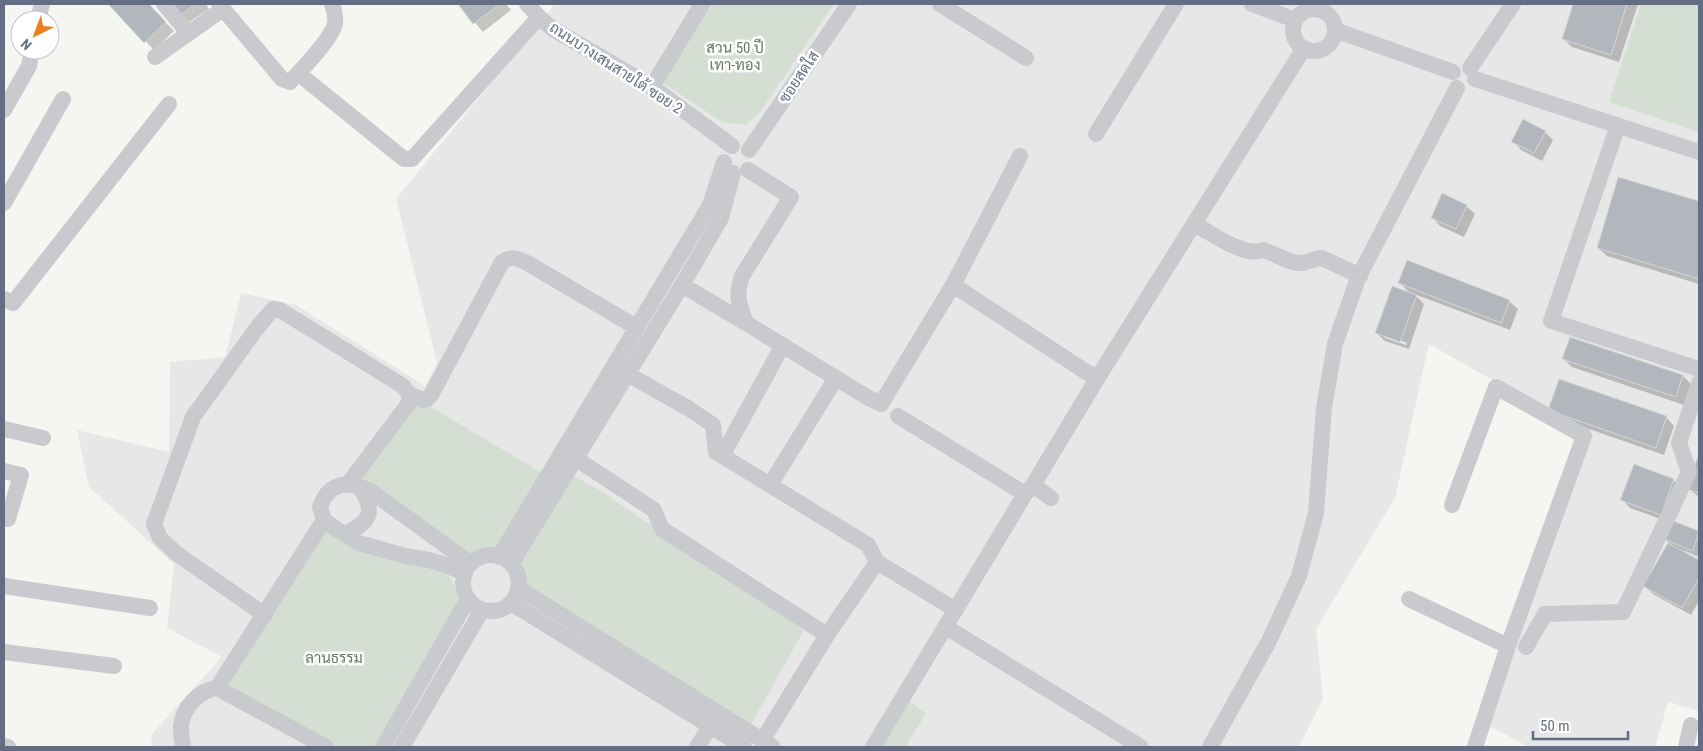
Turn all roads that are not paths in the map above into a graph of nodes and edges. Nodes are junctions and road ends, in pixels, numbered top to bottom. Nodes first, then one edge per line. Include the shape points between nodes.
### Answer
1 (164, 4) edge
2 (332, 4) edge
3 (527, 4) edge
4 (702, 4) edge
5 (848, 4) edge
6 (940, 4) edge
7 (1176, 4) edge
8 (1252, 4) edge
9 (1512, 4) edge
10 (221, 6) edge
11 (1310, 6) edge
12 (539, 17) junction
13 (1295, 20) junction
14 (1335, 30) junction
15 (188, 34) junction
16 (1304, 48) junction
17 (155, 57) dead end
18 (1026, 58) dead end
19 (30, 60) edge
20 (1453, 72) junction
21 (298, 73) junction
22 (1473, 74) junction
23 (9, 86) edge
24 (652, 87) junction
25 (1457, 88) junction
26 (64, 99) dead end
27 (170, 104) dead end
28 (4, 110) edge
29 (1618, 125) junction
30 (1096, 134) dead end
31 (732, 146) junction
32 (749, 150) junction
33 (1699, 152) edge
34 (1020, 156) dead end
35 (735, 168) junction
36 (6, 192) edge
37 (1194, 224) junction
38 (1360, 276) junction
39 (682, 285) junction
40 (953, 285) junction
41 (7, 306) edge
42 (746, 322) junction
43 (636, 327) junction
44 (783, 345) junction
45 (1699, 369) edge
46 (627, 374) junction
47 (836, 378) junction
48 (1097, 379) junction
49 (1699, 383) edge
50 (409, 394) junction
51 (898, 416) dead end
52 (4, 429) edge
53 (43, 438) dead end
54 (722, 456) junction
55 (576, 458) junction
56 (4, 471) edge
57 (354, 485) junction
58 (770, 485) junction
59 (1029, 490) junction
60 (1051, 498) dead end
61 (1452, 505) dead end
62 (8, 519) dead end
63 (324, 520) junction
64 (345, 534) junction
65 (505, 561) junction
66 (877, 562) junction
67 (468, 569) junction
68 (4, 586) edge
69 (518, 588) junction
70 (468, 598) junction
71 (1409, 599) dead end
72 (511, 603) junction
73 (150, 608) dead end
74 (482, 610) junction
75 (956, 610) junction
76 (265, 615) junction
77 (946, 627) junction
78 (827, 635) junction
79 (1508, 646) junction
80 (1526, 647) dead end
81 (4, 652) edge
82 (114, 666) dead end
83 (217, 688) junction
84 (1691, 725) dead end
85 (710, 727) junction
86 (768, 744) edge
87 (4, 746) edge
88 (8, 747) edge
89 (183, 747) edge
90 (326, 747) edge
91 (383, 747) edge
92 (402, 747) edge
93 (698, 747) edge
94 (744, 747) edge
95 (873, 747) edge
96 (1141, 747) edge
97 (1210, 747) edge
98 (1475, 747) edge
99 (1686, 747) edge

1 - 15 street
2 - 21 street via 336,21 333,29
3 - 12 street, ถนนบางเสนสายใต้ ซอย 2
4 - 24 street
5 - 32 street, ซอยสดใส
6 - 18 street
7 - 30 street
8 - 13 street
9 - 22 street
10 - 15 street
10 - 21 street via 282,79 290,82
11 - 13 street
11 - 14 street via 1328,15
12 - 21 street via 412,159 404,159
12 - 24 street, ถนนบางเสนสายใต้ ซอย 2
13 - 16 street via 1295,40
14 - 16 street via 1326,47 1311,51
14 - 20 street
15 - 17 street
16 - 37 street
19 - 23 street via 29,66
20 - 22 street via 1462,66
20 - 25 street via 1451,80
22 - 25 street via 1474,83 1468,89
22 - 29 street
23 - 28 street
24 - 31 street, ถนนบางเสนสายใต้ ซอย 2
25 - 38 street
26 - 36 street
27 - 41 street
29 - 33 street
29 - 45 street via 1551,321
31 - 32 street via 742,145
31 - 35 street via 725,152
32 - 35 street via 753,158 751,167
34 - 40 street
35 - 39 street via 721,218
35 - 42 street via 791,197 742,276 738,302
35 - 43 street
37 - 38 street via 1244,251 1263,250 1301,263 1322,258
37 - 48 street
38 - 97 street via 1335,344 1324,408 1316,513 1299,576 1269,641
39 - 42 street
39 - 46 street
40 - 47 street via 881,404
40 - 48 street
42 - 44 street
43 - 50 street via 529,264 507,258 430,395 422,400
43 - 65 street
44 - 47 street
44 - 54 street
46 - 54 street via 713,425 716,452
46 - 55 street
47 - 58 street
48 - 59 street
49 - 80 street via 1679,443 1689,472 1623,612 1545,614
50 - 57 street via 409,403
50 - 76 street via 403,386 280,310 273,309 193,417 154,524 160,538 177,554
51 - 59 street
52 - 53 street
54 - 58 street
55 - 65 street
55 - 78 street via 654,510 662,529
56 - 62 street via 21,475
57 - 63 street via 337,487 328,493 320,507
57 - 64 street via 368,499 368,518
57 - 67 street via 372,492 410,518
58 - 66 street via 868,545
59 - 60 street
59 - 75 street
61 - 79 street via 1496,387 1584,436
63 - 64 street
63 - 76 street
64 - 67 street via 359,543 404,556
65 - 67 street via 485,556
65 - 69 street via 518,579
66 - 75 street
66 - 78 street
67 - 70 street via 463,582
68 - 73 street
69 - 72 street
69 - 86 street
70 - 74 street
70 - 91 street
71 - 79 street
72 - 74 street via 498,610
72 - 85 street
74 - 92 street
75 - 77 street
76 - 83 street
77 - 95 street
77 - 96 street
78 - 86 street
79 - 98 street
81 - 82 street
83 - 89 street via 201,693 184,714 181,726
83 - 90 street
84 - 99 street
85 - 93 street
85 - 94 street
87 - 88 street

